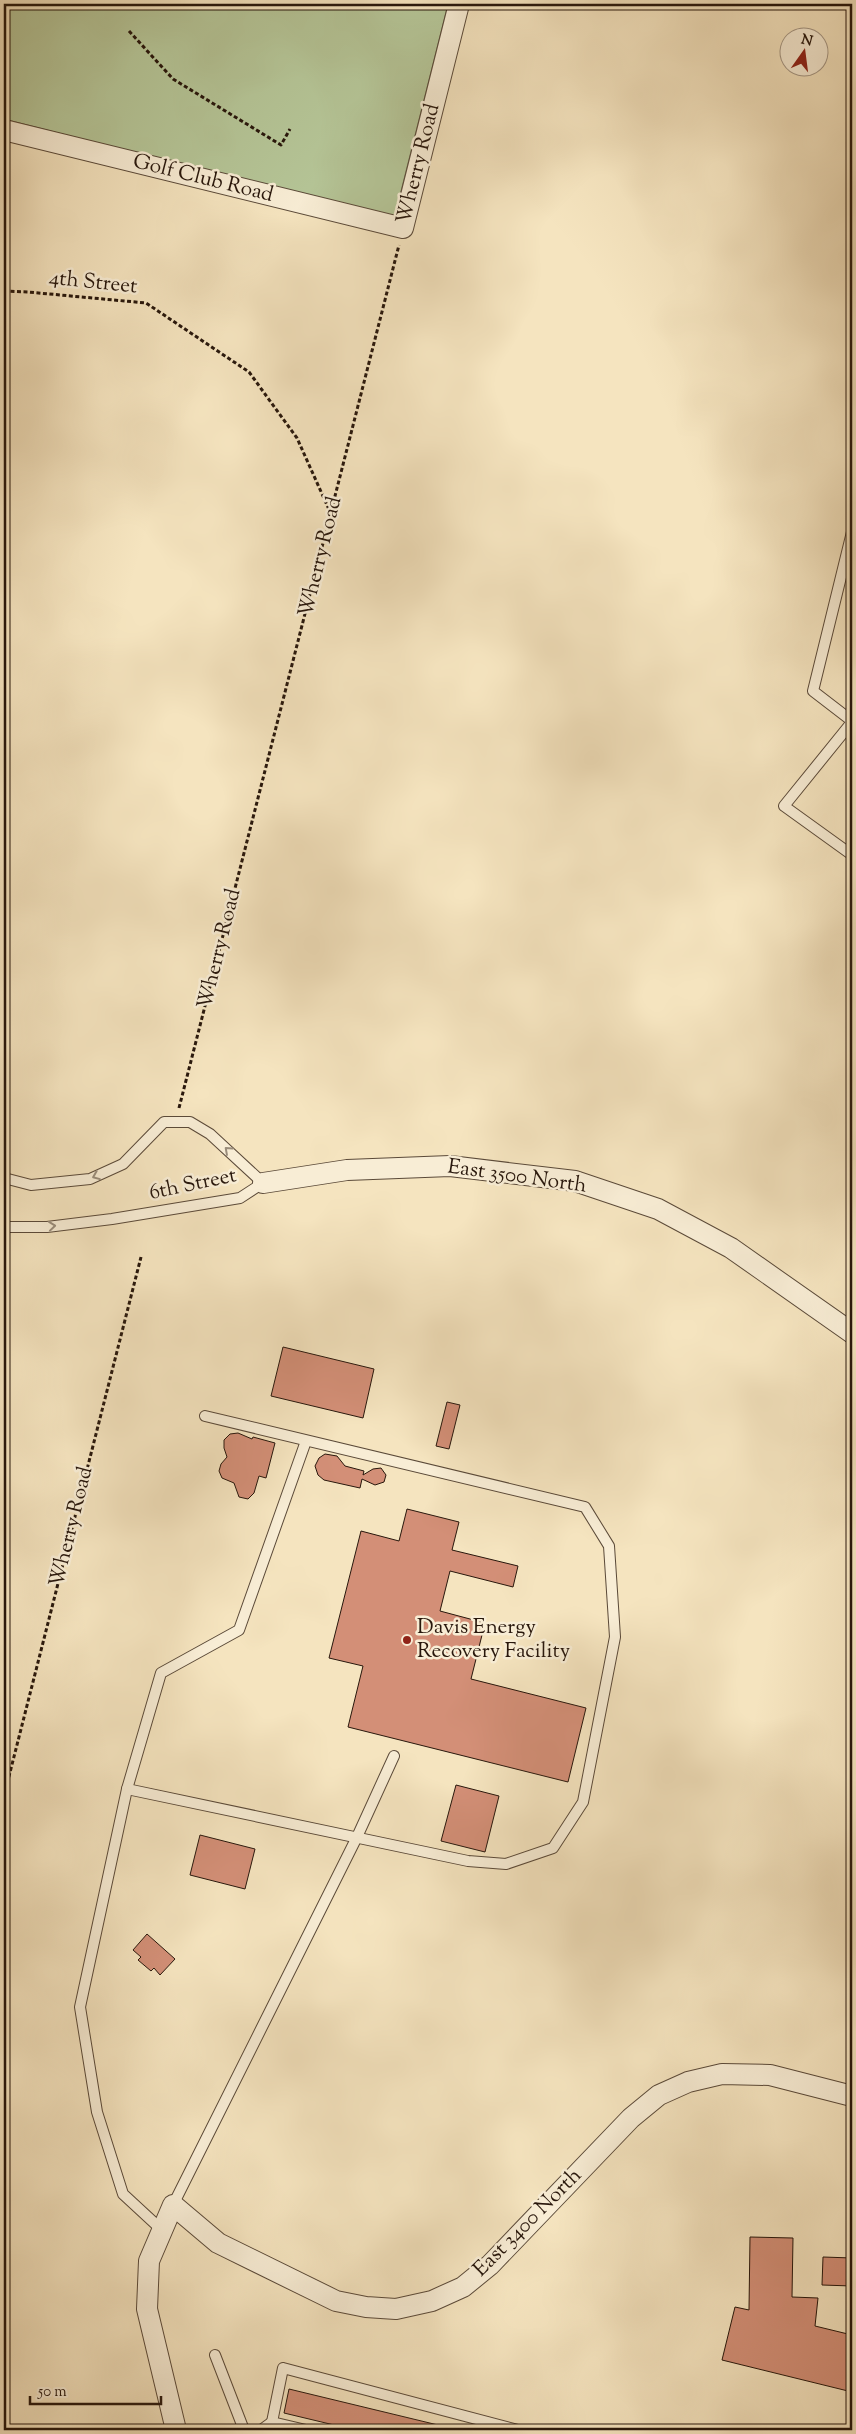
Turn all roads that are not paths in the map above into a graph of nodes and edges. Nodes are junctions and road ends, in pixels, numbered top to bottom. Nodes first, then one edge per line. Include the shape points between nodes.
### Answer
1 (459, 4) edge
2 (4, 130) edge
3 (403, 228) joint
4 (852, 532) edge
5 (852, 721) edge
6 (852, 855) edge
7 (4, 1178) edge
8 (264, 1183) junction
9 (4, 1227) edge
10 (852, 1332) edge
11 (205, 1416) dead end
12 (306, 1442) junction
13 (394, 1756) dead end
14 (128, 1789) junction
15 (357, 1837) junction
16 (852, 2096) edge
17 (174, 2205) junction
18 (163, 2231) junction
19 (215, 2355) dead end
20 (272, 2422) junction
21 (176, 2430) edge
22 (244, 2430) edge
23 (261, 2430) edge
24 (306, 2430) edge
25 (518, 2430) edge

1 - 3 street, Wherry Road
2 - 3 street, Golf Club Road
4 - 5 lane via 813,691
5 - 6 lane via 784,806
8 -> 7 lane, 6th Street via 210,1134 190,1122 164,1122 123,1164 90,1180 31,1185
9 -> 8 lane, 6th Street via 47,1227 240,1198
8 - 10 street, East 3500 North via 347,1170 450,1166 575,1181 658,1209 730,1248
11 - 12 lane
12 - 14 lane via 240,1630 161,1673
12 - 15 lane via 585,1507 608,1546 615,1637 583,1802 553,1848 506,1864 468,1861
13 - 15 lane
14 - 15 lane
14 - 18 lane via 80,2007 97,2112 123,2194
15 - 17 lane
16 - 17 street, East 3400 North via 770,2075 722,2074 688,2082 659,2095 631,2118 490,2265 463,2287 432,2301 396,2308 336,2301 218,2243
17 - 18 street
18 - 21 street via 149,2262 147,2309
19 - 22 lane
20 - 23 lane
20 - 24 lane
20 - 25 lane via 283,2368

